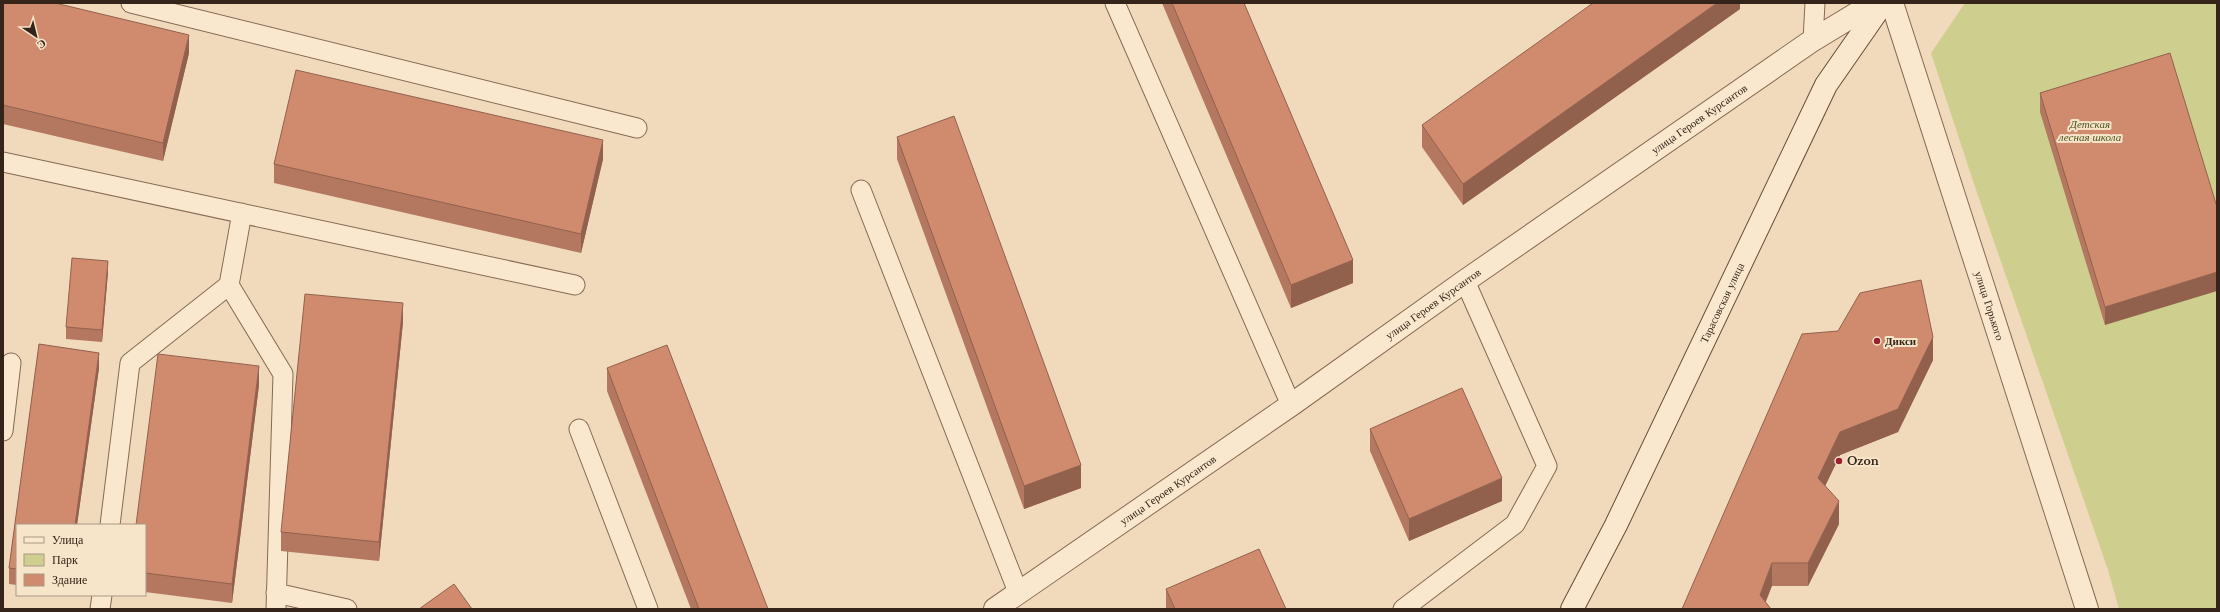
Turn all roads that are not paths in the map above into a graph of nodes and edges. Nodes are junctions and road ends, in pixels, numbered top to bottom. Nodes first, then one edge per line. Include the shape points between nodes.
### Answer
1 (131, 3) edge
2 (1115, 3) edge
3 (1815, 3) edge
4 (1874, 3) edge
5 (1883, 3) edge
6 (1892, 3) edge
7 (1814, 40) junction
8 (637, 128) dead end
9 (3, 162) edge
10 (861, 190) dead end
11 (242, 213) junction
12 (1465, 281) junction
13 (229, 285) junction
14 (575, 285) dead end
15 (11, 363) dead end
16 (1291, 405) junction
17 (579, 429) dead end
18 (3, 431) edge
19 (110, 524) edge
20 (1018, 592) junction
21 (102, 596) edge
22 (276, 601) edge
23 (100, 609) edge
24 (347, 609) edge
25 (648, 609) edge
26 (995, 609) edge
27 (1404, 609) edge
28 (1572, 609) edge
29 (2087, 609) edge

1 - 8 lane
2 - 16 lane
3 - 7 lane
4 - 7 street, улица Героев Курсантов
5 - 28 street, Тарасовская улица via 1826,85 1616,525
6 - 29 street, улица Горького
7 - 12 street, улица Героев Курсантов
9 - 11 lane
10 - 20 lane
11 - 13 lane
11 - 14 lane
12 - 16 street, улица Героев Курсантов
12 - 27 lane via 1547,466 1515,524
13 - 19 lane via 130,363
13 - 22 lane via 283,374
15 - 18 lane
16 - 20 street, улица Героев Курсантов
17 - 25 lane
20 - 26 street, улица Героев Курсантов
21 - 23 lane
22 - 24 lane

